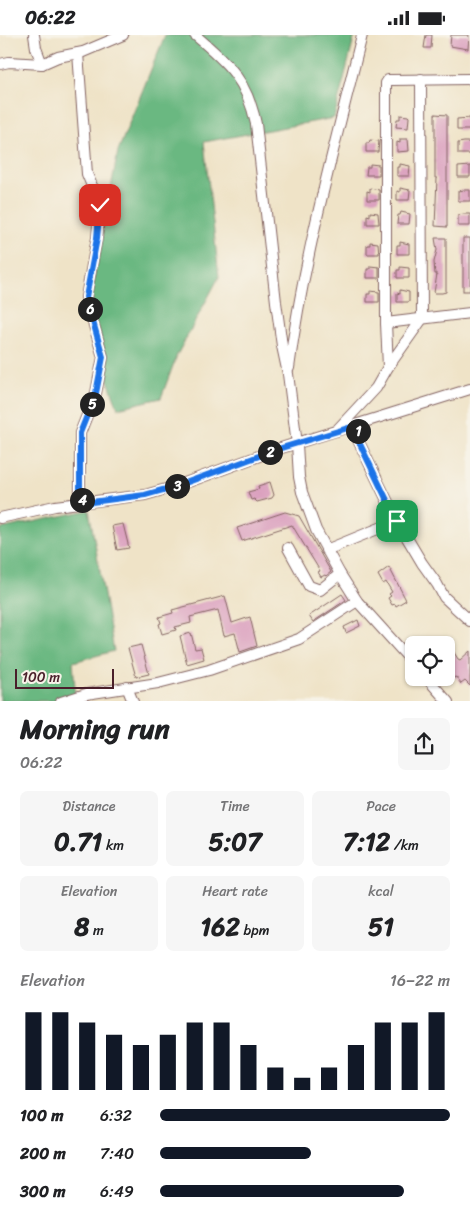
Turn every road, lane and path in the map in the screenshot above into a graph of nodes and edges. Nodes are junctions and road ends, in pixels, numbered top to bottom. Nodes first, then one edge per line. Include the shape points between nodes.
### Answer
1 (34, 35) edge
2 (123, 35) edge
3 (195, 35) edge
4 (362, 35) edge
5 (78, 53) junction
6 (0, 64) edge
7 (42, 64) junction
8 (421, 79) junction
9 (470, 79) edge
10 (470, 313) edge
11 (422, 319) junction
12 (386, 323) junction
13 (388, 367) junction
14 (288, 374) junction
15 (470, 389) edge
16 (358, 425) junction
17 (336, 431) junction
18 (297, 444) junction
19 (84, 503) junction
20 (0, 518) edge
21 (397, 521) junction
22 (288, 548) dead end
23 (326, 550) junction
24 (340, 575) junction
25 (357, 601) junction
26 (470, 621) edge
27 (405, 654) edge
28 (434, 686) edge
29 (127, 687) junction
30 (64, 701) edge
31 (133, 701) edge
32 (448, 701) edge

1 - 7 street
2 - 5 street
3 - 14 street via 222,58 252,103
4 - 14 street via 310,247
5 - 7 street
5 - 19 street via 87,174 100,205 86,297 103,357 96,393 80,433 80,496
6 - 7 street
8 - 9 street
8 - 11 street
8 - 12 street via 388,81 385,89
10 - 11 street
11 - 12 street
11 - 13 street
12 - 13 street
13 - 17 street via 376,388
14 - 18 street
15 - 16 street
16 - 17 street
16 - 21 street via 358,440
17 - 18 street
18 - 19 street via 145,495
18 - 23 street via 302,492
19 - 20 street
21 - 23 street
21 - 26 street via 444,597
22 - 24 street via 310,586 320,590
23 - 24 street
24 - 25 street
25 - 27 street
25 - 29 street via 299,639 209,670
28 - 32 street
29 - 30 street
29 - 31 street

